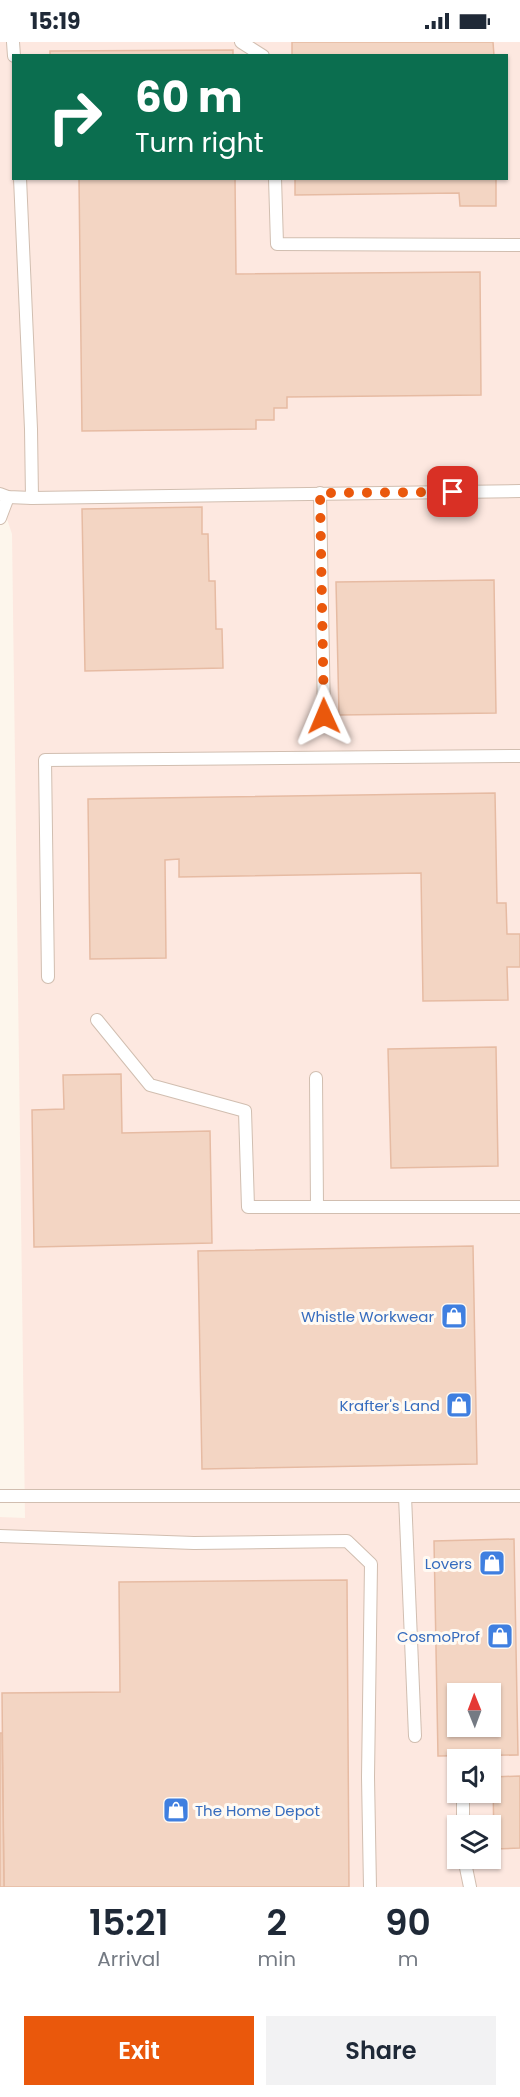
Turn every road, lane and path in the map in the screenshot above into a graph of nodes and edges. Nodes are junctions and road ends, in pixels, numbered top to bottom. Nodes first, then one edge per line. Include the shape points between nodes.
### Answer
1 (241, 42) edge
2 (260, 54) edge
3 (20, 180) edge
4 (275, 180) edge
5 (520, 245) edge
6 (520, 491) edge
7 (320, 493) junction
8 (4, 496) edge
9 (32, 498) junction
10 (0, 518) edge
11 (324, 716) dead end
12 (520, 756) edge
13 (48, 978) dead end
14 (97, 1020) dead end
15 (316, 1078) dead end
16 (317, 1207) junction
17 (520, 1207) edge
18 (0, 1496) edge
19 (405, 1496) junction
20 (520, 1496) edge
21 (0, 1536) edge
22 (415, 1736) dead end
23 (466, 1869) edge
24 (370, 1887) edge
25 (470, 1887) edge

1 - 2 lane
3 - 9 lane
4 - 5 lane via 277,244
6 - 7 lane
7 - 9 lane
7 - 11 lane
8 - 9 lane
8 - 10 lane
12 - 13 lane via 45,760
14 - 16 lane via 150,1085 245,1112 248,1207
15 - 16 lane
16 - 17 lane
18 - 19 lane
19 - 20 lane
19 - 22 lane
21 - 24 lane via 194,1543 347,1541 371,1564
23 - 25 lane

